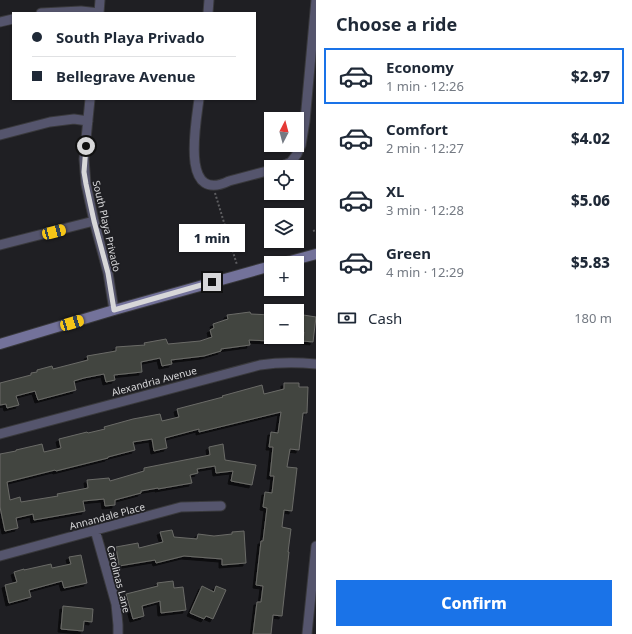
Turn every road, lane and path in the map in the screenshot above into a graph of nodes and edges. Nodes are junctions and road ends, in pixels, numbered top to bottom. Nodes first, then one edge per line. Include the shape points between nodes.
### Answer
1 (100, 0) edge
2 (209, 0) edge
3 (316, 0) edge
4 (61, 12) edge
5 (90, 12) edge
6 (99, 12) edge
7 (208, 12) edge
8 (12, 19) edge
9 (0, 22) edge
10 (90, 100) edge
11 (199, 100) edge
12 (88, 121) junction
13 (0, 134) edge
14 (292, 160) edge
15 (264, 172) edge
16 (209, 185) junction
17 (94, 221) junction
18 (0, 246) edge
19 (316, 254) edge
20 (304, 257) edge
21 (264, 268) edge
22 (240, 274) junction
23 (114, 310) junction
24 (0, 344) edge
25 (316, 364) edge
26 (0, 434) edge
27 (222, 506) dead end
28 (95, 530) junction
29 (316, 546) edge
30 (0, 556) edge
31 (118, 634) edge
32 (307, 634) edge

1 - 6 street
2 - 7 street
3 - 14 street via 303,133 301,145
4 - 5 street
8 - 9 street
10 - 12 street, South Playa Privado
11 - 16 street via 195,160 200,179
12 - 13 street via 74,119 50,122
12 - 17 street, South Playa Privado via 84,172
15 - 16 street via 223,184
16 - 22 path
17 - 18 street
17 - 23 street, South Playa Privado via 108,273
19 - 20 main road
21 - 22 main road
22 - 23 main road
23 - 24 main road
25 - 26 street, Alexandria Avenue via 278,362 260,365
27 - 28 street, Annandale Place via 181,507
28 - 30 street, Annandale Place
28 - 31 street, Carolinas Lane via 116,604
29 - 32 street

